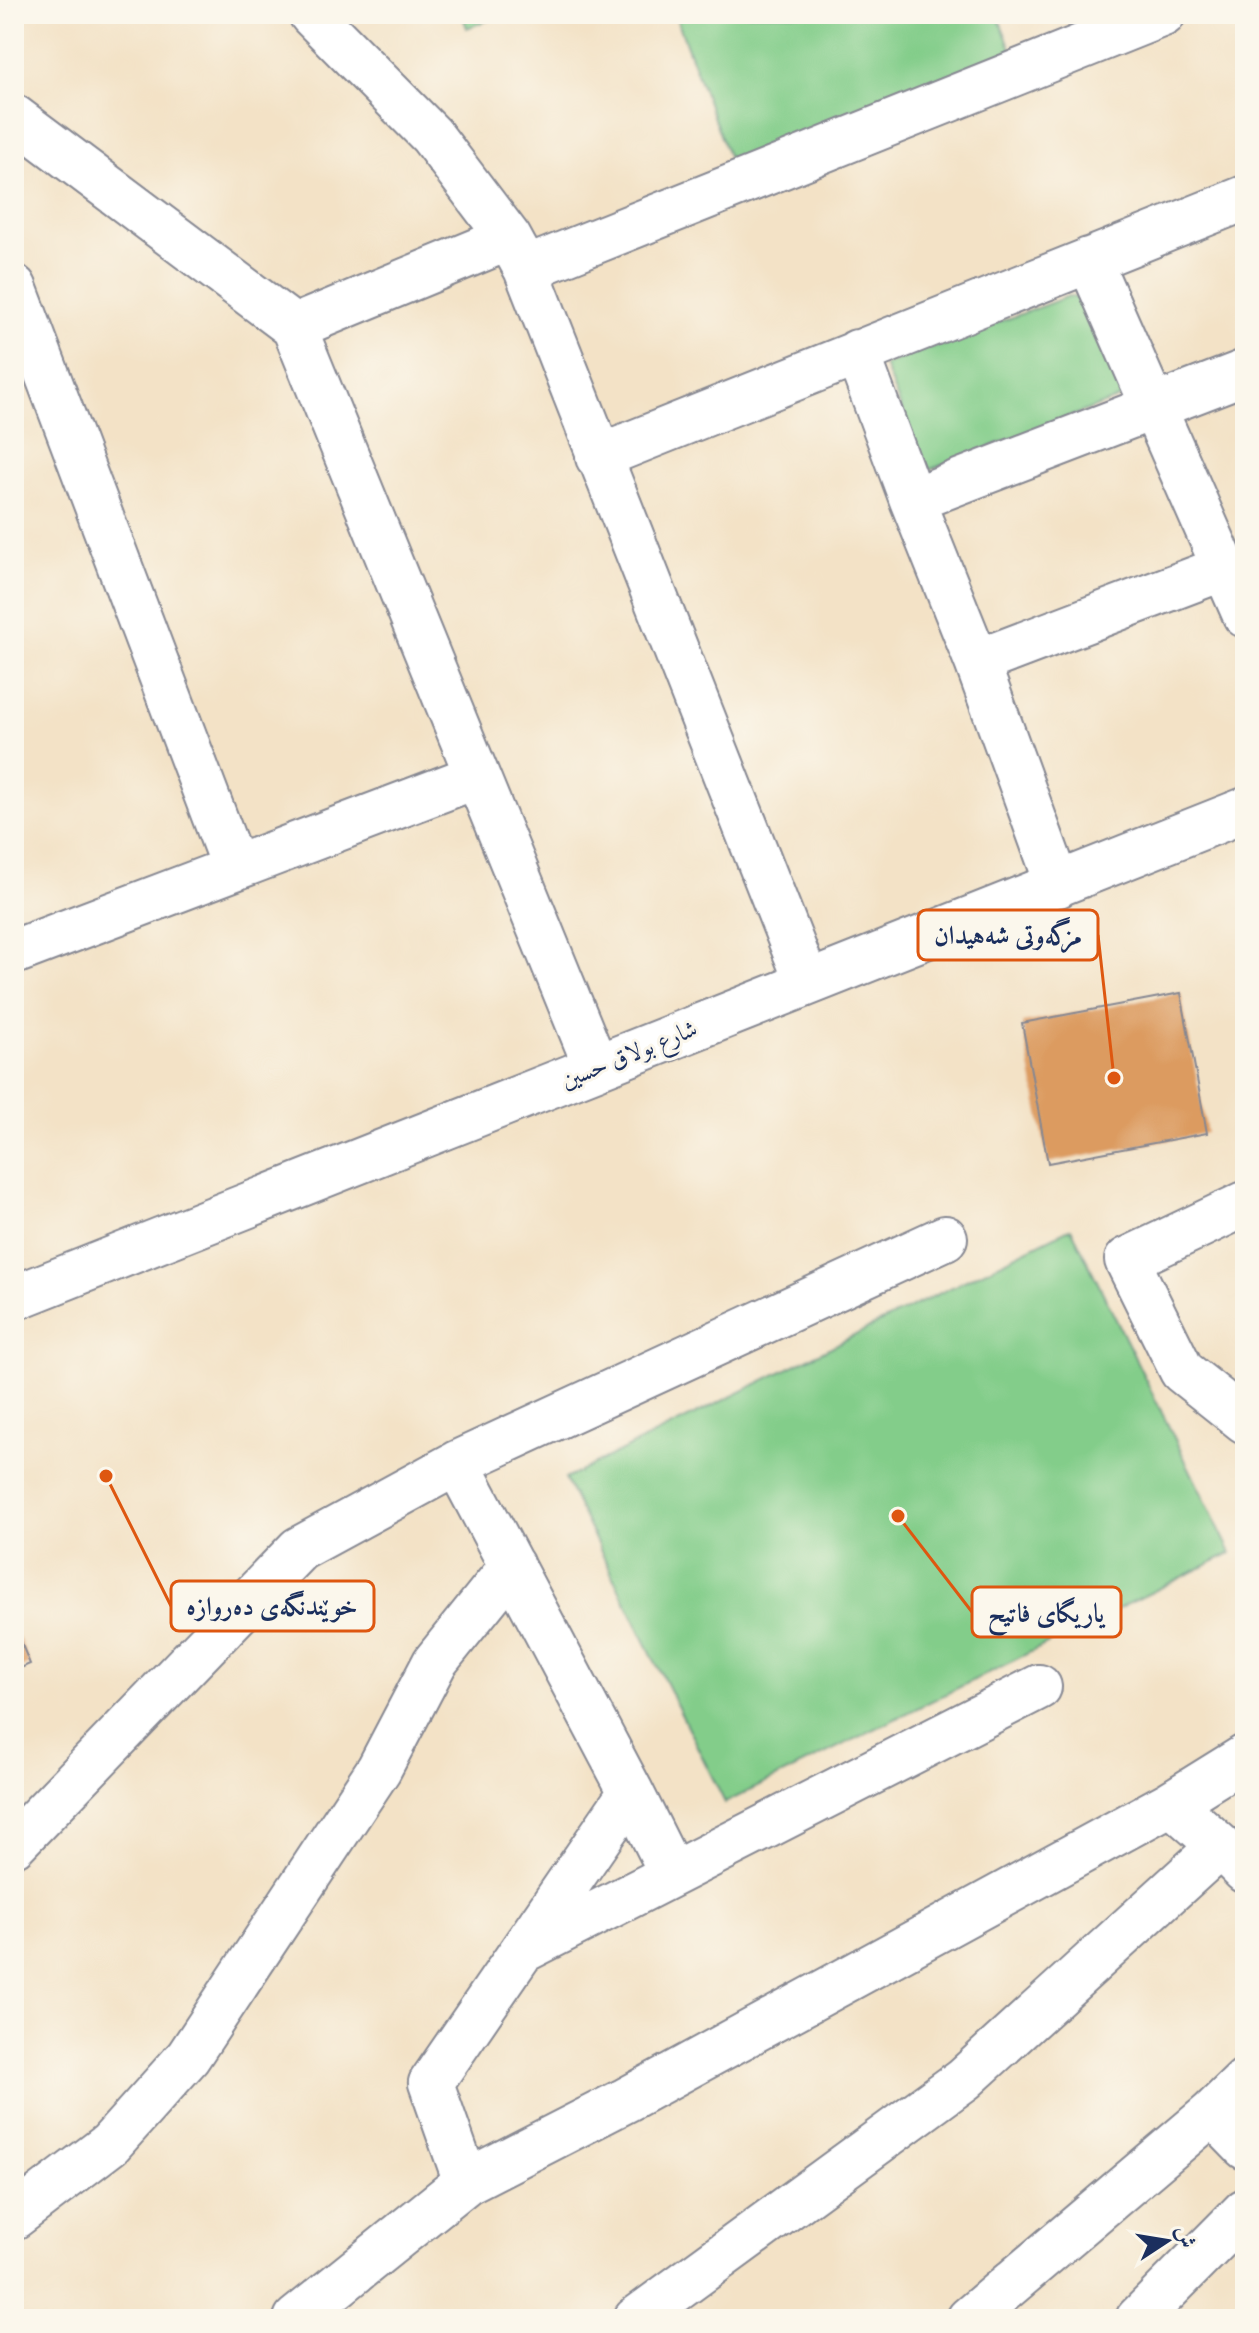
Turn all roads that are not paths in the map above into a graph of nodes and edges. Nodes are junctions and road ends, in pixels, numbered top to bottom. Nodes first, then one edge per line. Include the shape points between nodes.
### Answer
1 (311, 14) edge
2 (1163, 14) edge
3 (14, 117) edge
4 (1245, 198) edge
5 (518, 254) junction
6 (1089, 260) junction
7 (14, 287) edge
8 (294, 327) junction
9 (857, 352) junction
10 (1245, 372) edge
11 (1154, 408) junction
12 (598, 457) junction
13 (912, 500) junction
14 (1224, 568) junction
15 (1245, 615) edge
16 (977, 662) junction
17 (477, 776) junction
18 (1245, 810) edge
19 (234, 868) junction
20 (1058, 885) junction
21 (14, 952) edge
22 (807, 982) junction
23 (596, 1067) junction
24 (1245, 1204) edge
25 (945, 1238) dead end
26 (14, 1298) edge
27 (1245, 1421) edge
28 (457, 1463) junction
29 (512, 1566) junction
30 (1039, 1687) dead end
31 (1245, 1757) edge
32 (631, 1792) junction
33 (1171, 1803) junction
34 (14, 1844) edge
35 (1233, 1859) edge
36 (672, 1874) junction
37 (522, 1951) junction
38 (1245, 2081) edge
39 (1212, 2113) junction
40 (1245, 2147) edge
41 (466, 2182) junction
42 (1245, 2211) edge
43 (14, 2217) edge
44 (296, 2319) edge
45 (636, 2319) edge
46 (969, 2319) edge
47 (1138, 2319) edge

1 - 5 street via 431,135
2 - 5 street
3 - 8 street
4 - 6 street
5 - 8 street
5 - 12 street
6 - 9 street
6 - 11 street
7 - 19 street
8 - 17 street
9 - 12 street
9 - 13 street
10 - 11 street
11 - 13 street
11 - 14 street
12 - 22 street
13 - 16 street
14 - 15 street
14 - 16 street
16 - 20 street
17 - 19 street
17 - 23 street
18 - 20 street, شارع بولاق حسين
19 - 21 street
20 - 22 street, شارع بولاق حسين
22 - 23 street, شارع بولاق حسين
23 - 26 street, شارع بولاق حسين
24 - 27 street via 1127,1260 1182,1371
25 - 28 street
28 - 29 street
28 - 34 street via 299,1549
29 - 32 street
29 - 43 street via 435,1662 379,1769 188,2057 110,2144
30 - 36 street
31 - 33 street
32 - 36 street
32 - 37 street
33 - 35 street
33 - 41 street
35 - 45 street via 964,2079
36 - 37 street
37 - 41 street via 431,2083
38 - 39 street
39 - 40 street
39 - 46 street
41 - 44 street
42 - 47 street

